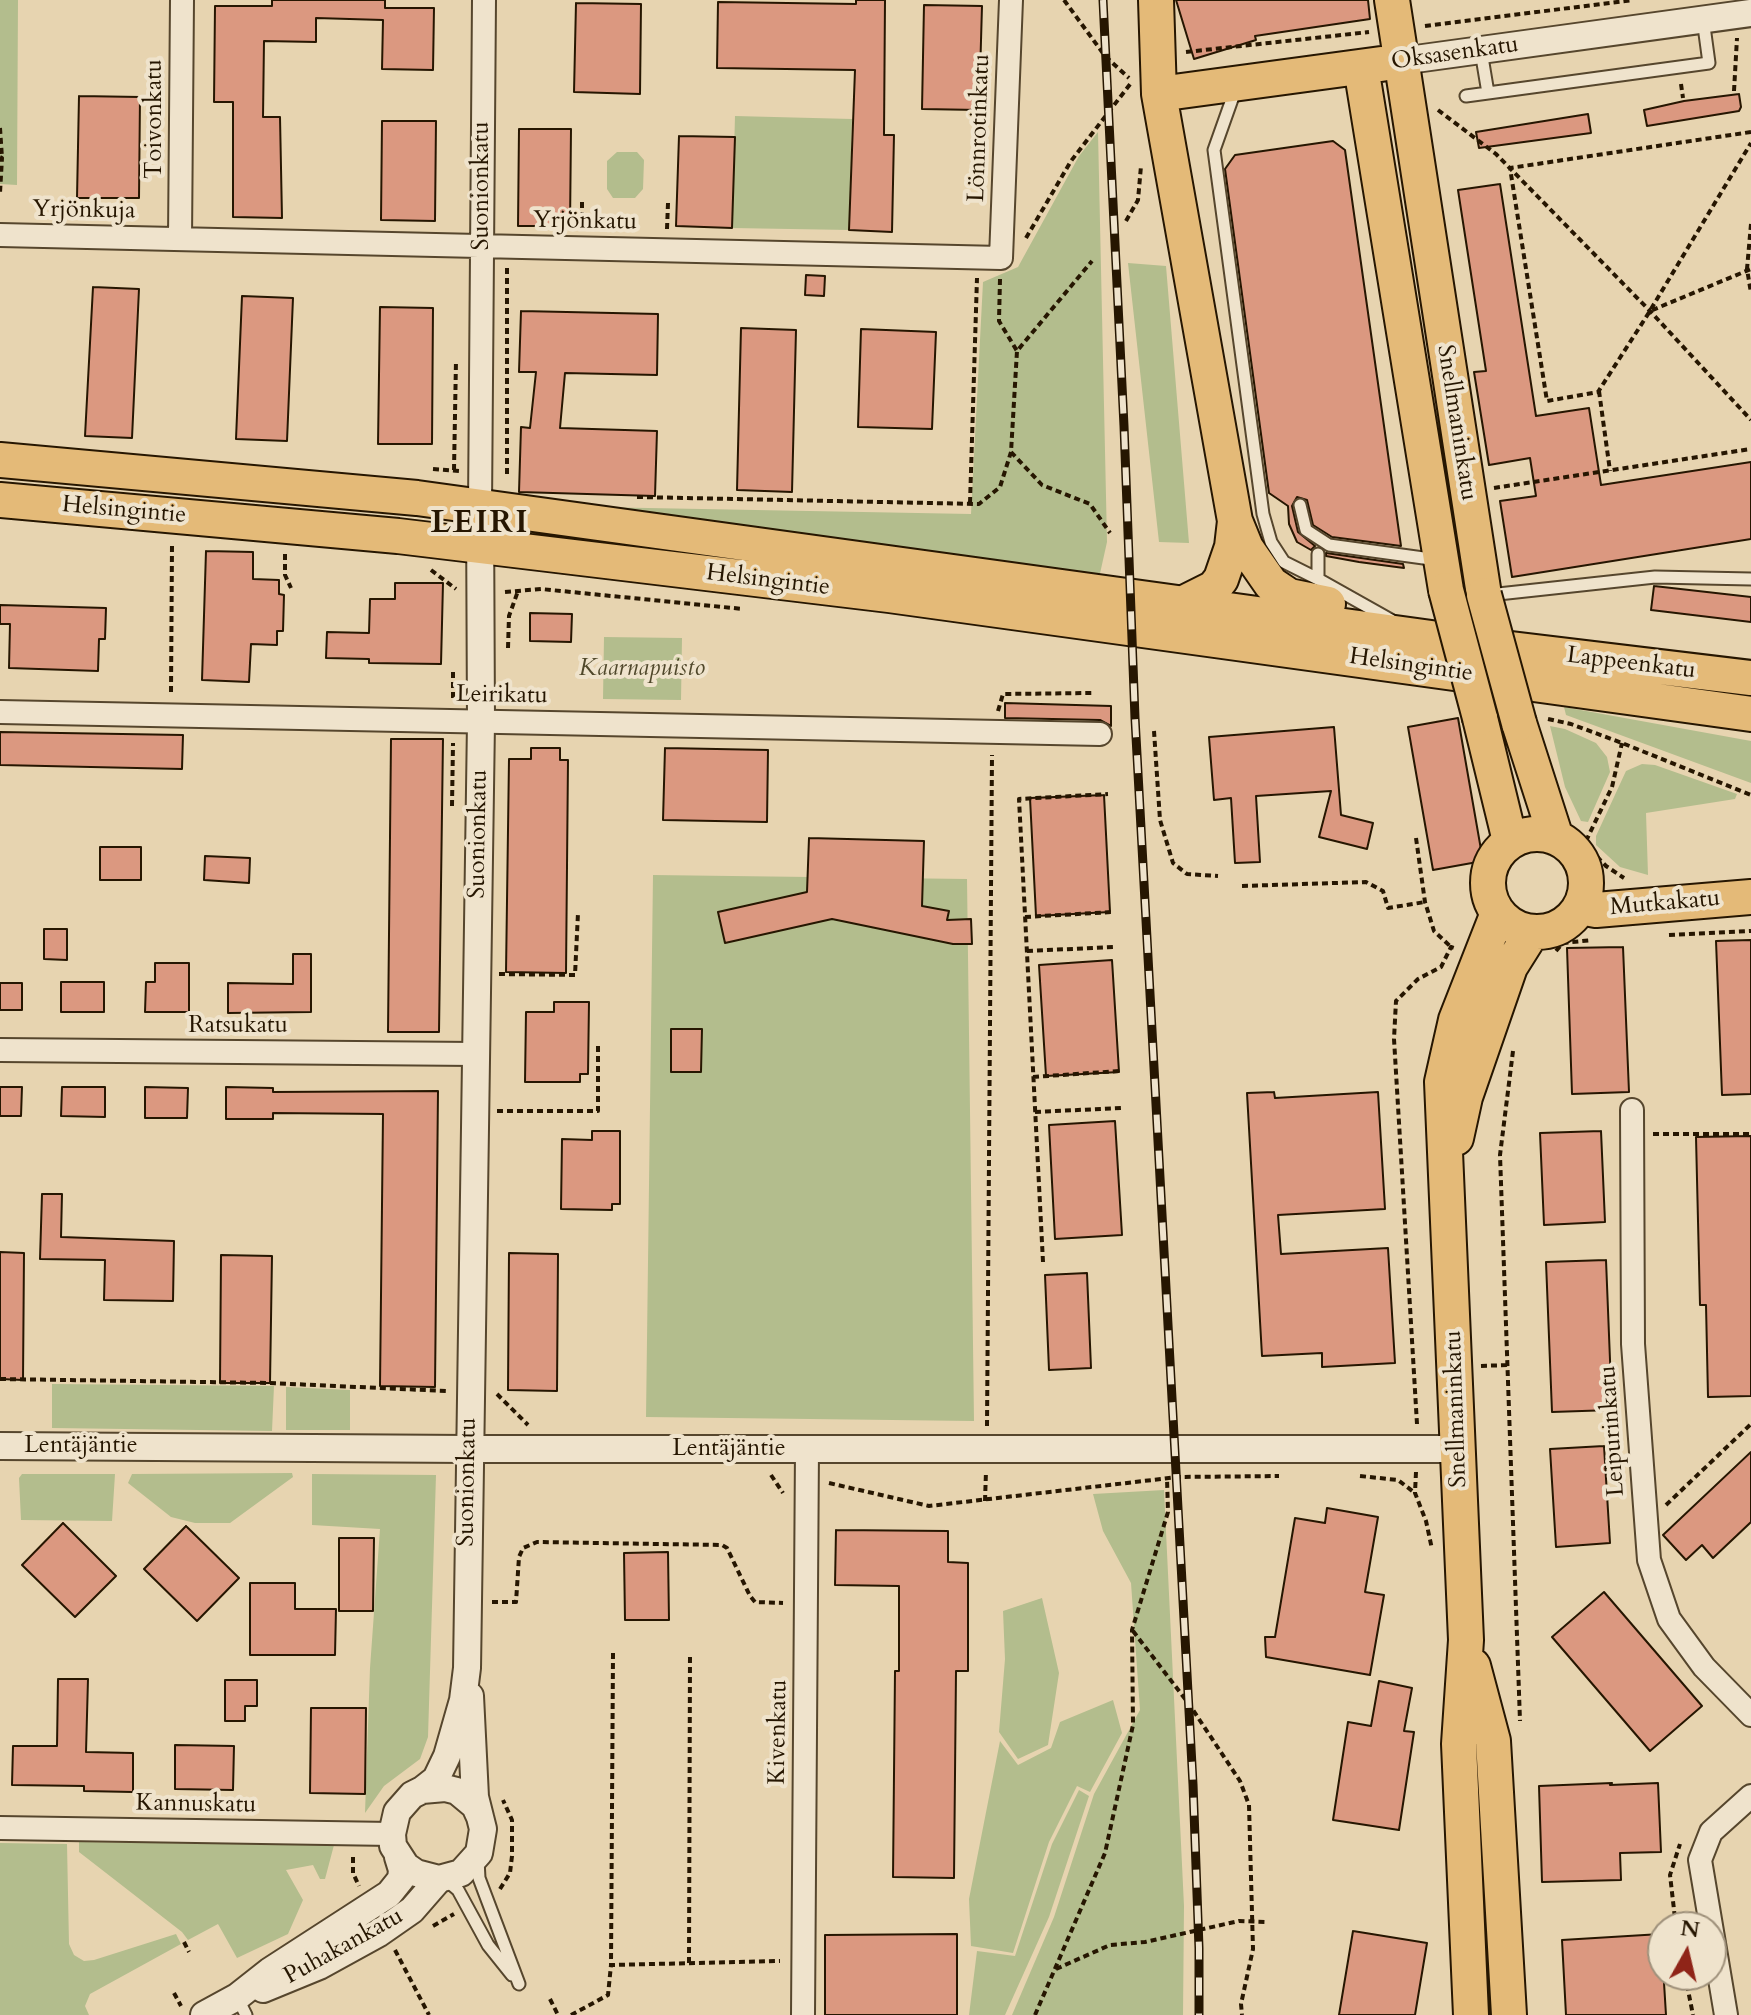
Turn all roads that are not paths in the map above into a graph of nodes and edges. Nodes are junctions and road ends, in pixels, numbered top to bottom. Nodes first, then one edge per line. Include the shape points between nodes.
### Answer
1 (182, 0) edge
2 (484, 0) edge
3 (1011, 0) edge
4 (1156, 0) edge
5 (1702, 10) edge
6 (1743, 14) edge
7 (1397, 30) edge
8 (1481, 50) junction
9 (1361, 67) junction
10 (1238, 83) junction
11 (1146, 88) junction
12 (1488, 93) junction
13 (1466, 96) dead end
14 (0, 235) edge
15 (174, 239) junction
16 (482, 246) junction
17 (1009, 261) joint
18 (0, 460) edge
19 (0, 500) edge
20 (1300, 505) dead end
21 (480, 507) junction
22 (1235, 521) junction
23 (480, 546) junction
24 (1318, 554) dead end
25 (1443, 575) junction
26 (1318, 579) junction
27 (1751, 579) edge
28 (1484, 595) junction
29 (1184, 603) junction
30 (1391, 621) junction
31 (1442, 640) junction
32 (1511, 649) joint
33 (1751, 678) edge
34 (1534, 683) joint
35 (0, 712) edge
36 (1751, 714) edge
37 (481, 722) junction
38 (1100, 734) dead end
39 (1510, 841) junction
40 (1570, 841) junction
41 (1751, 897) edge
42 (1580, 907) junction
43 (1498, 913) junction
44 (1542, 943) junction
45 (0, 1050) edge
46 (475, 1054) junction
47 (1632, 1110) dead end
48 (1448, 1177) junction
49 (0, 1446) edge
50 (468, 1449) junction
51 (807, 1449) junction
52 (1459, 1449) junction
53 (1466, 1640) junction
54 (467, 1668) junction
55 (1751, 1715) edge
56 (422, 1790) junction
57 (1751, 1796) edge
58 (480, 1817) junction
59 (0, 1828) edge
60 (395, 1845) junction
61 (479, 1853) junction
62 (442, 1878) junction
63 (241, 2006) edge
64 (204, 2015) edge
65 (803, 2015) edge
66 (1471, 2015) edge
67 (1509, 2015) edge
68 (1726, 2015) edge

1 - 15 street, Toivonkatu
2 - 16 street, Suonionkatu
3 - 17 street, Lönnrotinkatu
4 - 11 main road
5 - 6 street, Oksasenkatu
5 - 8 street, Oksasenkatu
5 - 12 lane via 1709,63
7 - 8 street, Oksasenkatu
7 - 9 main road, Oksasenkatu
7 - 28 main road, Snellmaninkatu
8 - 12 lane
9 - 10 main road, Oksasenkatu
9 - 25 main road, Snellmaninkatu
10 - 11 main road, Oksasenkatu
10 - 26 lane via 1214,150 1263,514 1284,562
11 - 22 main road
12 - 13 lane
14 - 15 street, Yrjönkuja
15 - 16 street, Yrjönkatu
16 - 17 street, Yrjönkatu
16 - 21 street, Suonionkatu
18 - 21 main road, Helsingintie
19 - 23 main road, Helsingintie
20 - 25 lane via 1306,530 1329,545
21 - 23 street, Suonionkatu
21 - 29 main road, Helsingintie
22 - 29 main road via 1221,579
22 - 30 main road via 1256,566 1289,596
23 - 34 main road, Helsingintie via 889,595
23 - 37 street, Suonionkatu via 467,590
24 - 26 lane
25 - 39 main road, Snellmaninkatu, bridge
26 - 30 lane
27 - 28 lane via 1655,577
28 - 40 main road, Snellmaninkatu, bridge
29 - 31 main road, Helsingintie
30 - 31 main road
31 - 32 main road, Helsingintie
32 - 33 main road, Lappeenkatu
34 - 36 main road, Lappeenkatu
35 - 37 street, Leirikatu
37 - 38 street, Leirikatu
37 - 46 street, Suonionkatu
39 - 40 main road via 1541,834
39 - 43 main road via 1498,852 1487,883
40 - 42 main road via 1583,867
41 - 42 main road, Mutkakatu
42 - 44 main road
43 - 44 main road
43 - 48 main road, Snellmaninkatu via 1456,1020 1442,1082
44 - 48 main road, Snellmaninkatu via 1510,967 1465,1097
45 - 46 street, Ratsukatu
46 - 50 street, Suonionkatu
47 - 55 street, Leipurinkatu via 1633,1344 1649,1560 1669,1619 1704,1667
48 - 52 main road, Snellmaninkatu
49 - 50 street, Lentäjäntie
50 - 51 street, Lentäjäntie
50 - 54 street, Suonionkatu
51 - 52 street, Lentäjäntie
51 - 65 street, Kivenkatu
52 - 53 main road, Snellmaninkatu
53 - 66 main road, Snellmaninkatu via 1459,1744
53 - 67 main road, Snellmaninkatu via 1493,1741
54 - 56 street, Suonionkatu via 447,1756 436,1779
54 - 58 street, Suonionkatu
56 - 58 street via 457,1791
56 - 60 street via 397,1812
57 - 68 street via 1711,1832 1700,1860
58 - 61 street
59 - 60 street, Kannuskatu via 358,1833
60 - 62 street via 416,1873
60 - 63 street, Puhakankatu via 401,1879 389,1894 270,1971
61 - 62 street via 461,1873
61 - 62 lane via 479,1878 519,1984 488,1945 458,1890
62 - 63 street, Puhakankatu via 412,1910 379,1933
63 - 64 street, Puhakankatu

